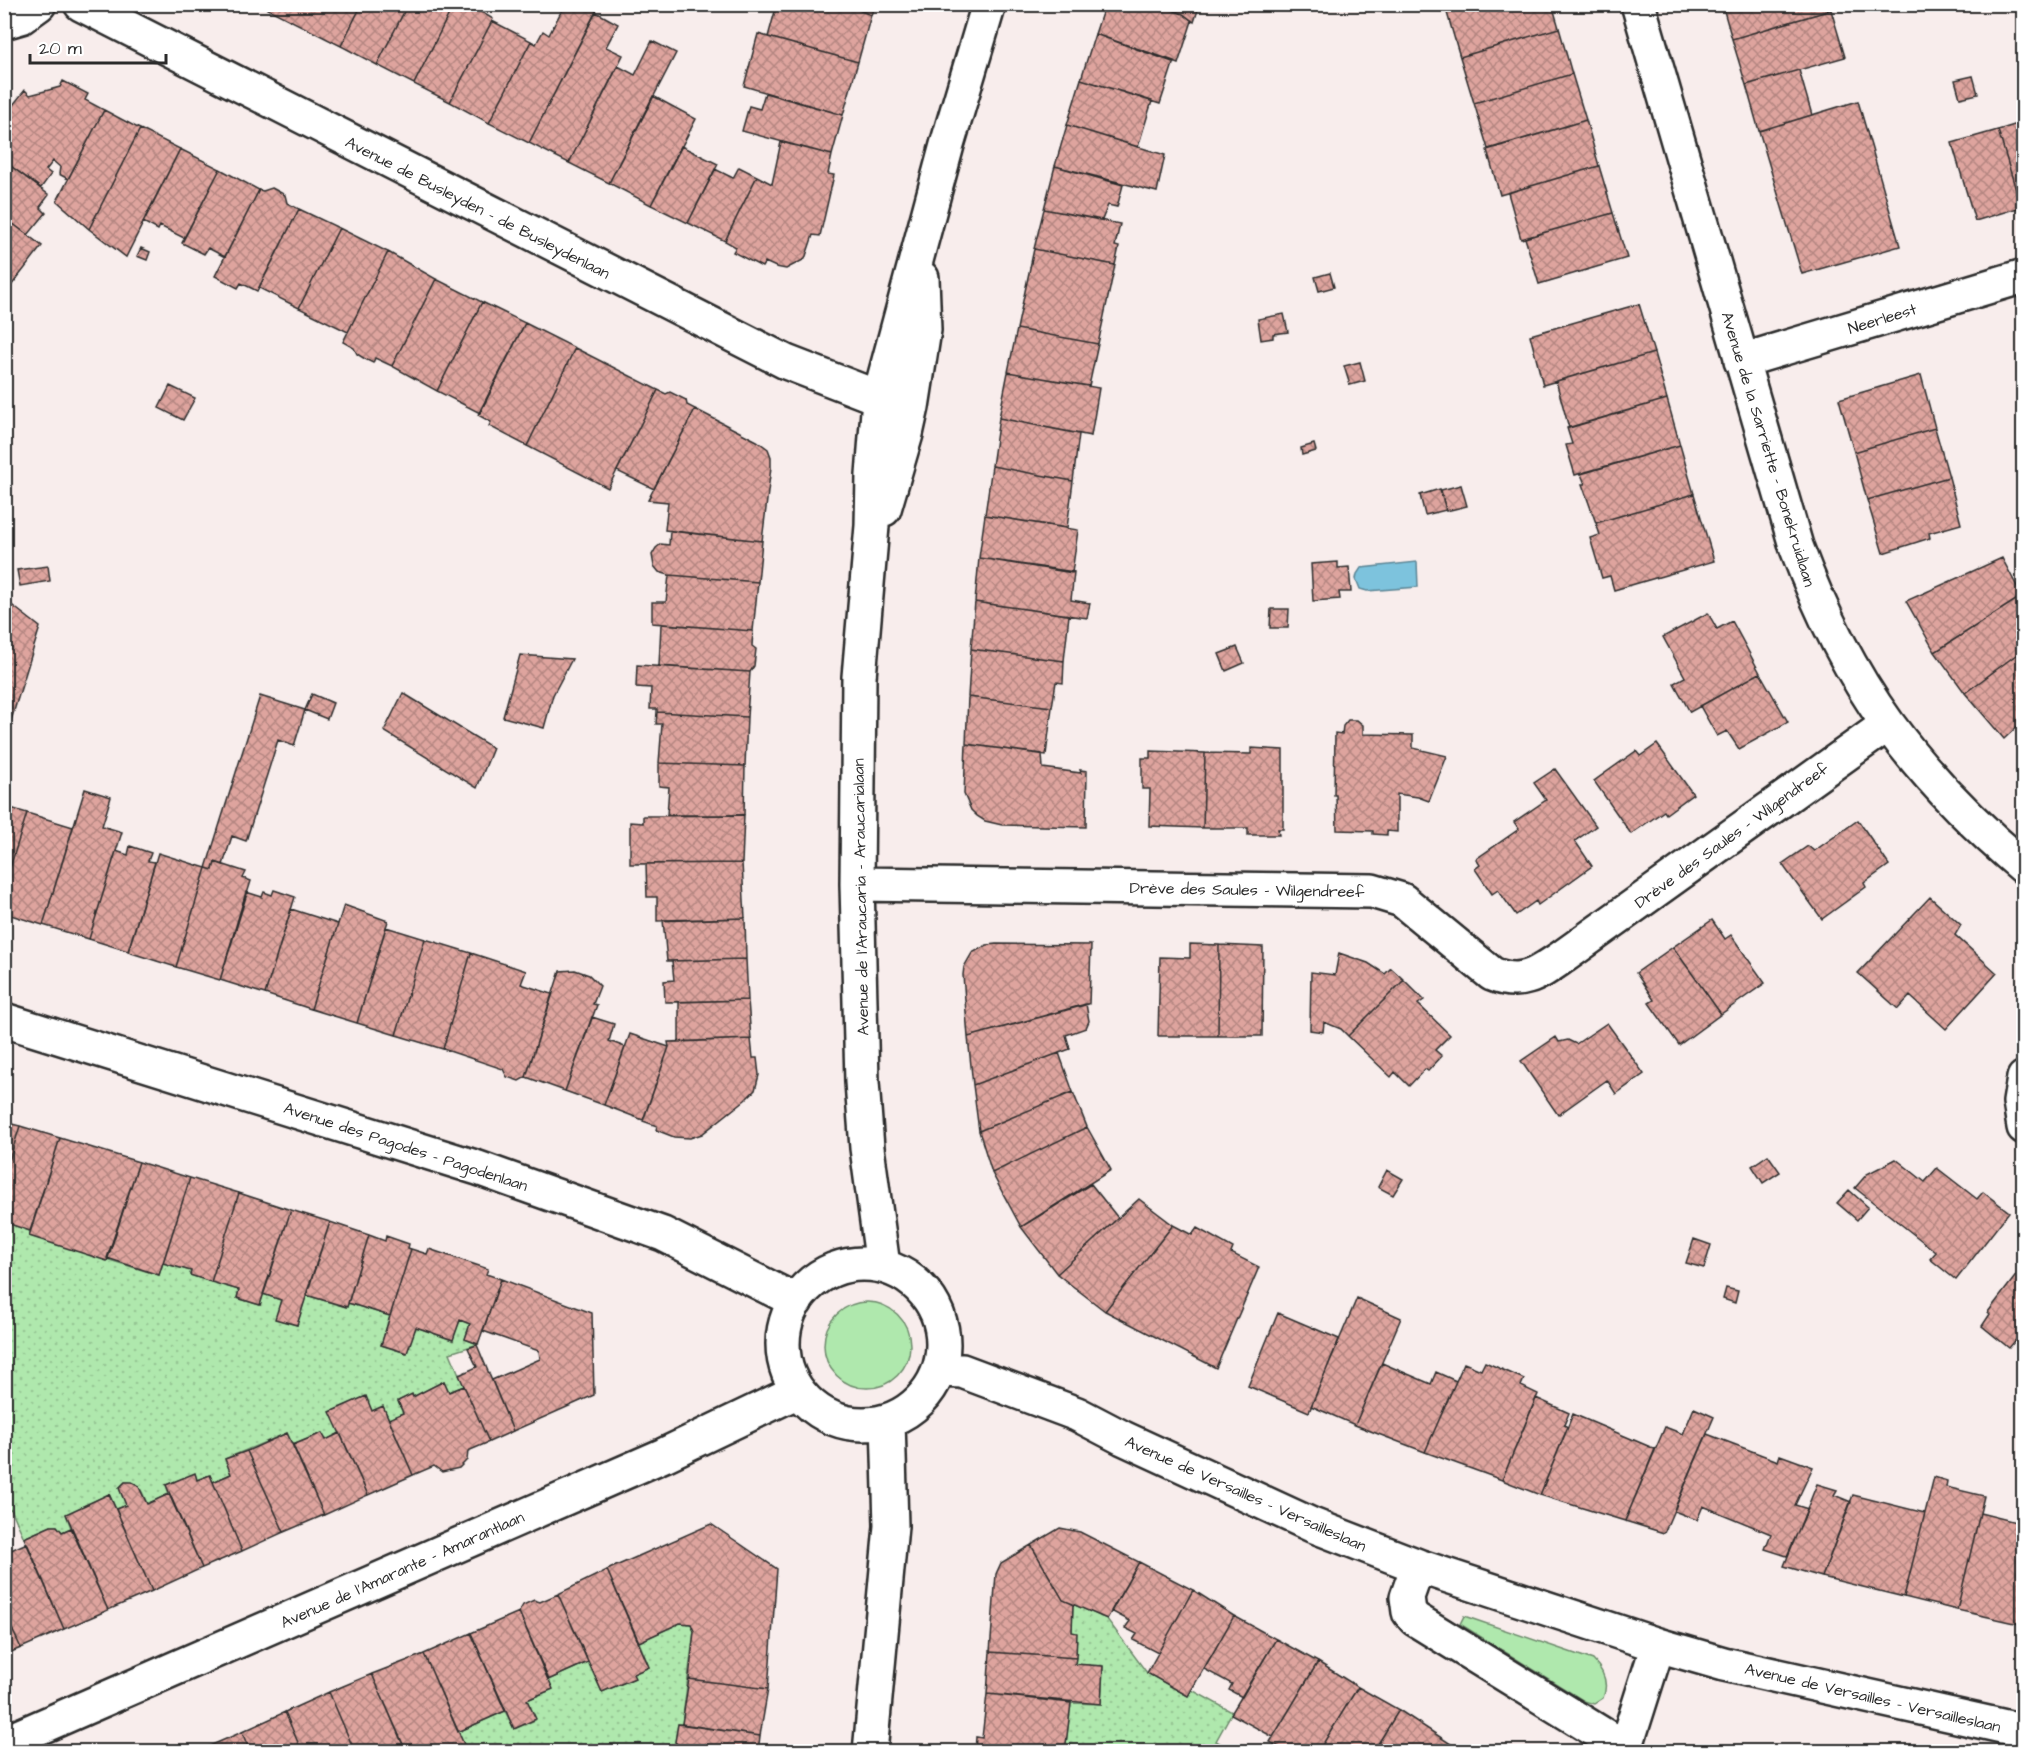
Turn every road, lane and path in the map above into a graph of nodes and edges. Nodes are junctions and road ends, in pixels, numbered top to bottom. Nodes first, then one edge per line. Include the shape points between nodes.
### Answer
1 (39, 4) edge
2 (81, 4) edge
3 (989, 4) edge
4 (1638, 4) edge
5 (4, 22) edge
6 (919, 249) junction
7 (2024, 276) edge
8 (1742, 361) junction
9 (879, 398) junction
10 (891, 483) junction
11 (872, 526) junction
12 (1888, 724) junction
13 (2024, 867) edge
14 (857, 884) junction
15 (4, 1020) edge
16 (2024, 1078) edge
17 (2024, 1127) edge
18 (883, 1266) junction
19 (796, 1301) junction
20 (940, 1370) junction
21 (798, 1391) junction
22 (888, 1421) junction
23 (1418, 1566) junction
24 (1658, 1644) junction
25 (2024, 1731) edge
26 (4, 1743) edge
27 (1627, 1750) edge
28 (870, 1752) edge

1 - 5 street via 21,17
2 - 9 street, Avenue de Busleyden - de Busleydenlaan via 786,362
3 - 6 street, Avenue de l'Araucaria - Araucarialaan
4 - 8 street, Avenue de la Sarriette - Bonekruidlaan
6 - 9 street, Avenue de l'Araucaria - Araucarialaan
6 - 10 street, Avenue de l'Araucaria - Araucarialaan via 924,330 906,434
7 - 8 street, Neerleest
8 - 12 street, Avenue de la Sarriette - Bonekruidlaan via 1813,592
9 - 10 street, Avenue de l'Araucaria - Araucarialaan via 894,405 899,416
9 - 11 street, Avenue de l'Araucaria - Araucarialaan
10 - 11 street, Avenue de l'Araucaria - Araucarialaan via 884,510
11 - 14 street, Avenue de l'Araucaria - Araucarialaan via 859,677
12 - 13 street, Avenue de la Sarriette - Bonekruidlaan via 1935,781
12 - 14 street, Drève des Saules - Wilgendreef via 1564,956 1522,979 1505,980 1492,974 1402,900 1372,891
14 - 18 street, Avenue de l'Araucaria - Araucarialaan via 862,1082
15 - 19 street, Avenue des Pagodes - Pagodenlaan via 478,1168 591,1208 663,1234
16 - 17 street via 2020,1102
18 - 19 street via 843,1266 809,1285
18 - 20 street via 916,1284 938,1314 944,1351
19 - 21 street via 783,1337 788,1374
20 - 22 street via 920,1402
20 - 23 street, Avenue de Versailles - Versailleslaan via 962,1371 1077,1414 1312,1525
21 - 22 street via 811,1406 829,1417 868,1425
21 - 26 street, Avenue de l'Amarante - Amarantlaan via 664,1455
22 - 28 street via 891,1526
23 - 24 street, Avenue de Versailles - Versailleslaan
23 - 27 street via 1407,1597 1409,1612 1415,1619
24 - 25 street, Avenue de Versailles - Versailleslaan via 1724,1664
24 - 27 street

